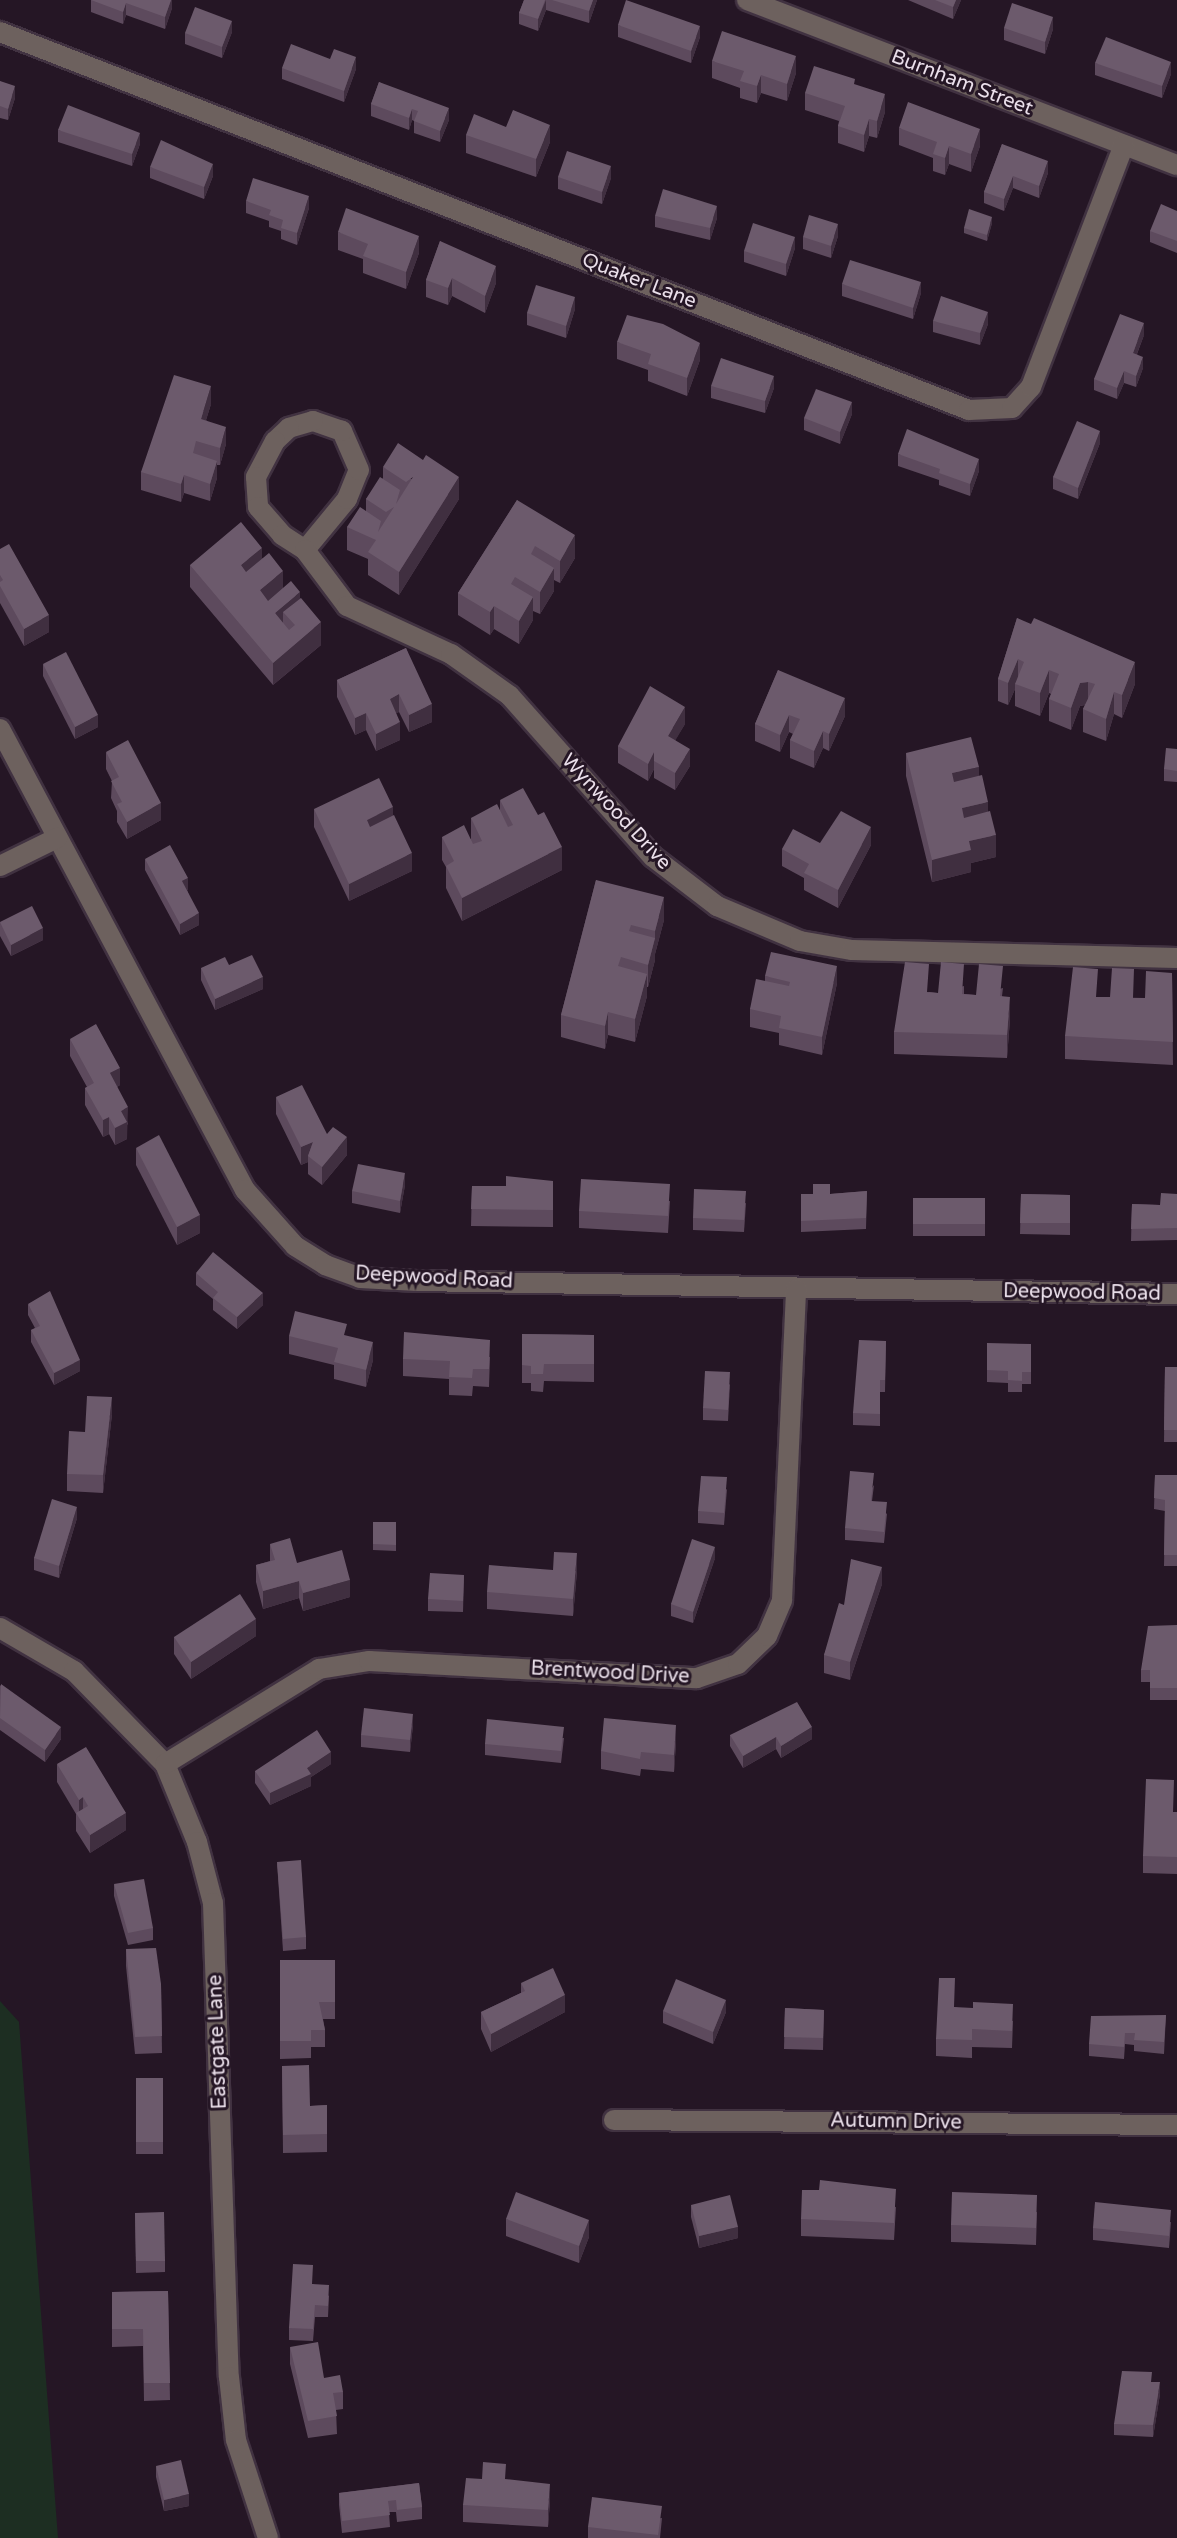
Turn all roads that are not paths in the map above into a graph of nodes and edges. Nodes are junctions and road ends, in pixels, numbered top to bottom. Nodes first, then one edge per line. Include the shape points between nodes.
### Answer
1 (747, 0) edge
2 (0, 32) edge
3 (1124, 145) junction
4 (1177, 165) edge
5 (305, 550) junction
6 (0, 729) edge
7 (57, 838) junction
8 (0, 866) edge
9 (1177, 958) edge
10 (796, 1289) junction
11 (1177, 1294) edge
12 (0, 1628) edge
13 (165, 1764) junction
14 (614, 2120) dead end
15 (1177, 2125) edge
16 (268, 2538) edge

1 - 3 street, Burnham Street
2 - 3 street, Quaker Lane via 969,410 1012,408 1031,387
3 - 4 street, Burnham Street
5 - 5 street, Wynwood Drive via 282,535 258,507 256,477 275,441 289,428 313,421 342,431 359,470 347,499
5 - 9 street, Wynwood Drive via 347,606 451,654 510,696 653,857 717,906 800,941 852,950
6 - 7 street, Deepwood Road
7 - 8 street
7 - 10 street, Deepwood Road via 245,1190 295,1246 360,1278
10 - 11 street, Deepwood Road
10 - 13 street, Brentwood Drive via 782,1600 767,1636 738,1664 697,1678 369,1661 319,1669
12 - 13 street, Eastgate Lane via 74,1671
13 - 16 street, Eastgate Lane via 197,1842 213,1903 229,2377 236,2440
14 - 15 street, Autumn Drive

